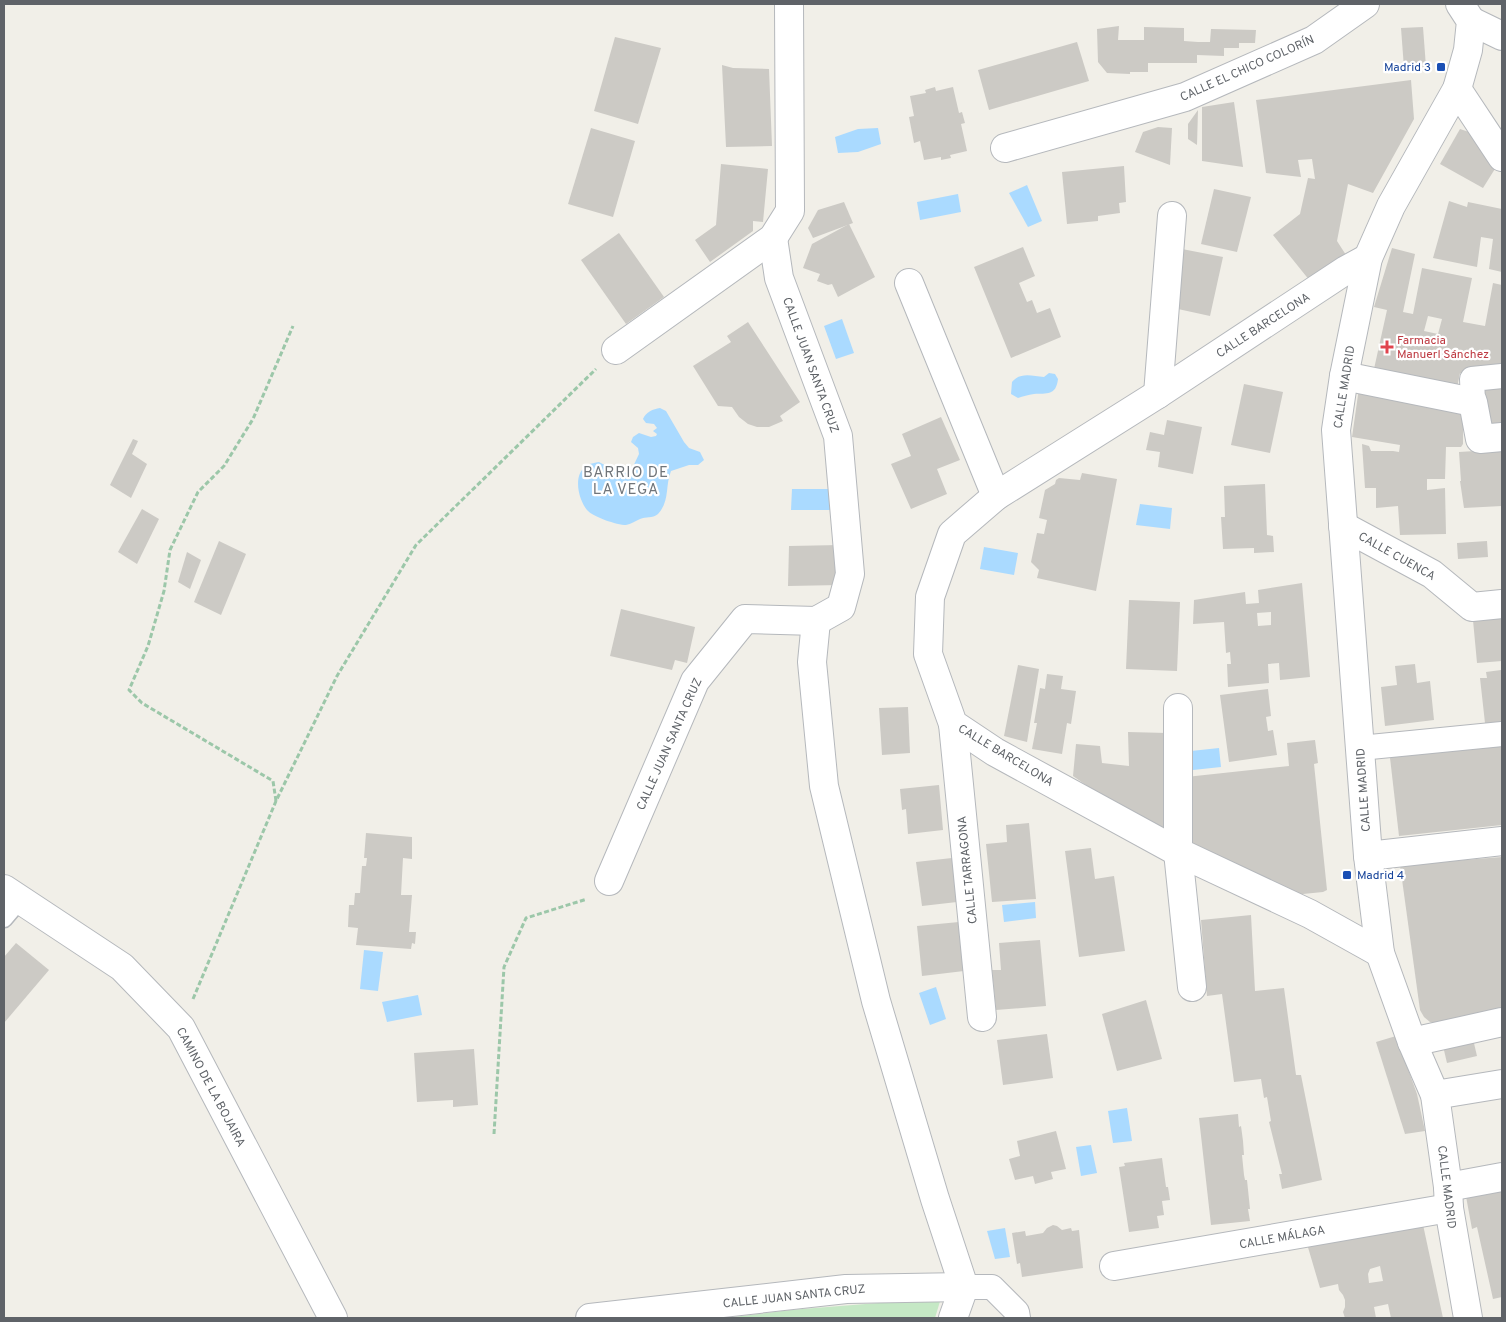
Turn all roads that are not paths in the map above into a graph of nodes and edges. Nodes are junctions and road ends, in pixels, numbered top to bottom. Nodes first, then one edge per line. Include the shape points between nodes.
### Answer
1 (789, 4) edge
2 (1365, 4) edge
3 (1466, 12) edge
4 (1502, 36) edge
5 (1457, 89) junction
6 (1005, 148) dead end
7 (1502, 157) edge
8 (1172, 216) dead end
9 (773, 238) junction
10 (1368, 258) junction
11 (909, 283) dead end
12 (616, 350) road end
13 (1344, 376) junction
14 (1502, 376) edge
15 (1158, 394) junction
16 (1473, 402) junction
17 (1502, 437) edge
18 (996, 496) junction
19 (1343, 526) junction
20 (1502, 604) edge
21 (816, 621) junction
22 (1178, 708) dead end
23 (953, 724) junction
24 (1502, 734) edge
25 (1360, 748) junction
26 (1502, 841) edge
27 (1178, 852) junction
28 (1368, 856) junction
29 (609, 881) road end
30 (10, 902) edge
31 (1380, 952) junction
32 (1192, 987) dead end
33 (982, 1017) dead end
34 (1502, 1022) edge
35 (1412, 1042) junction
36 (1502, 1084) edge
37 (1435, 1094) junction
38 (1502, 1177) edge
39 (1448, 1197) junction
40 (1114, 1266) dead end
41 (964, 1287) junction
42 (333, 1318) edge
43 (590, 1318) edge
44 (953, 1318) edge
45 (1018, 1318) edge
46 (1468, 1318) edge

1 - 9 street via 790,211
2 - 6 street, CALLE EL CHICO COLORÍN via 1314,40 1185,97
3 - 4 street
3 - 5 street, CALLE MADRID via 1468,50
5 - 7 street
5 - 10 street, CALLE MADRID via 1391,206
8 - 15 street
9 - 12 street
9 - 21 street, CALLE JUAN SANTA CRUZ via 779,278 838,436 850,574 842,606
10 - 13 street, CALLE MADRID
10 - 15 street, CALLE BARCELONA
11 - 18 street
13 - 16 street
13 - 19 street, CALLE MADRID via 1336,430
14 - 16 street via 1472,379
15 - 18 street, CALLE BARCELONA
16 - 17 street via 1480,438
18 - 23 street, CALLE BARCELONA via 952,534 930,597 928,654
19 - 20 street, CALLE CUENCA via 1432,574 1472,606
19 - 25 street, CALLE MADRID
21 - 29 street, CALLE JUAN SANTA CRUZ via 745,619 695,681
21 - 41 street via 812,662 824,786 876,1001
22 - 27 street
23 - 27 street, CALLE BARCELONA via 995,752
23 - 33 street, CALLE TARRAGONA
24 - 25 street
25 - 28 street, CALLE MADRID
26 - 28 street
27 - 31 street, CALLE BARCELONA via 1310,914
27 - 32 street
28 - 31 street, CALLE MADRID
30 - 42 street, CAMINO DE LA BOJAIRA via 122,967 181,1028
31 - 35 street, CALLE MADRID
34 - 35 street
35 - 37 street, CALLE MADRID
36 - 37 street
37 - 39 street, CALLE MADRID
38 - 39 street, CALLE MÁLAGA
39 - 40 street, CALLE MÁLAGA
39 - 46 street, CALLE MADRID
41 - 43 street, CALLE JUAN SANTA CRUZ via 846,1289
41 - 44 street
41 - 45 street via 992,1287 1017,1312

